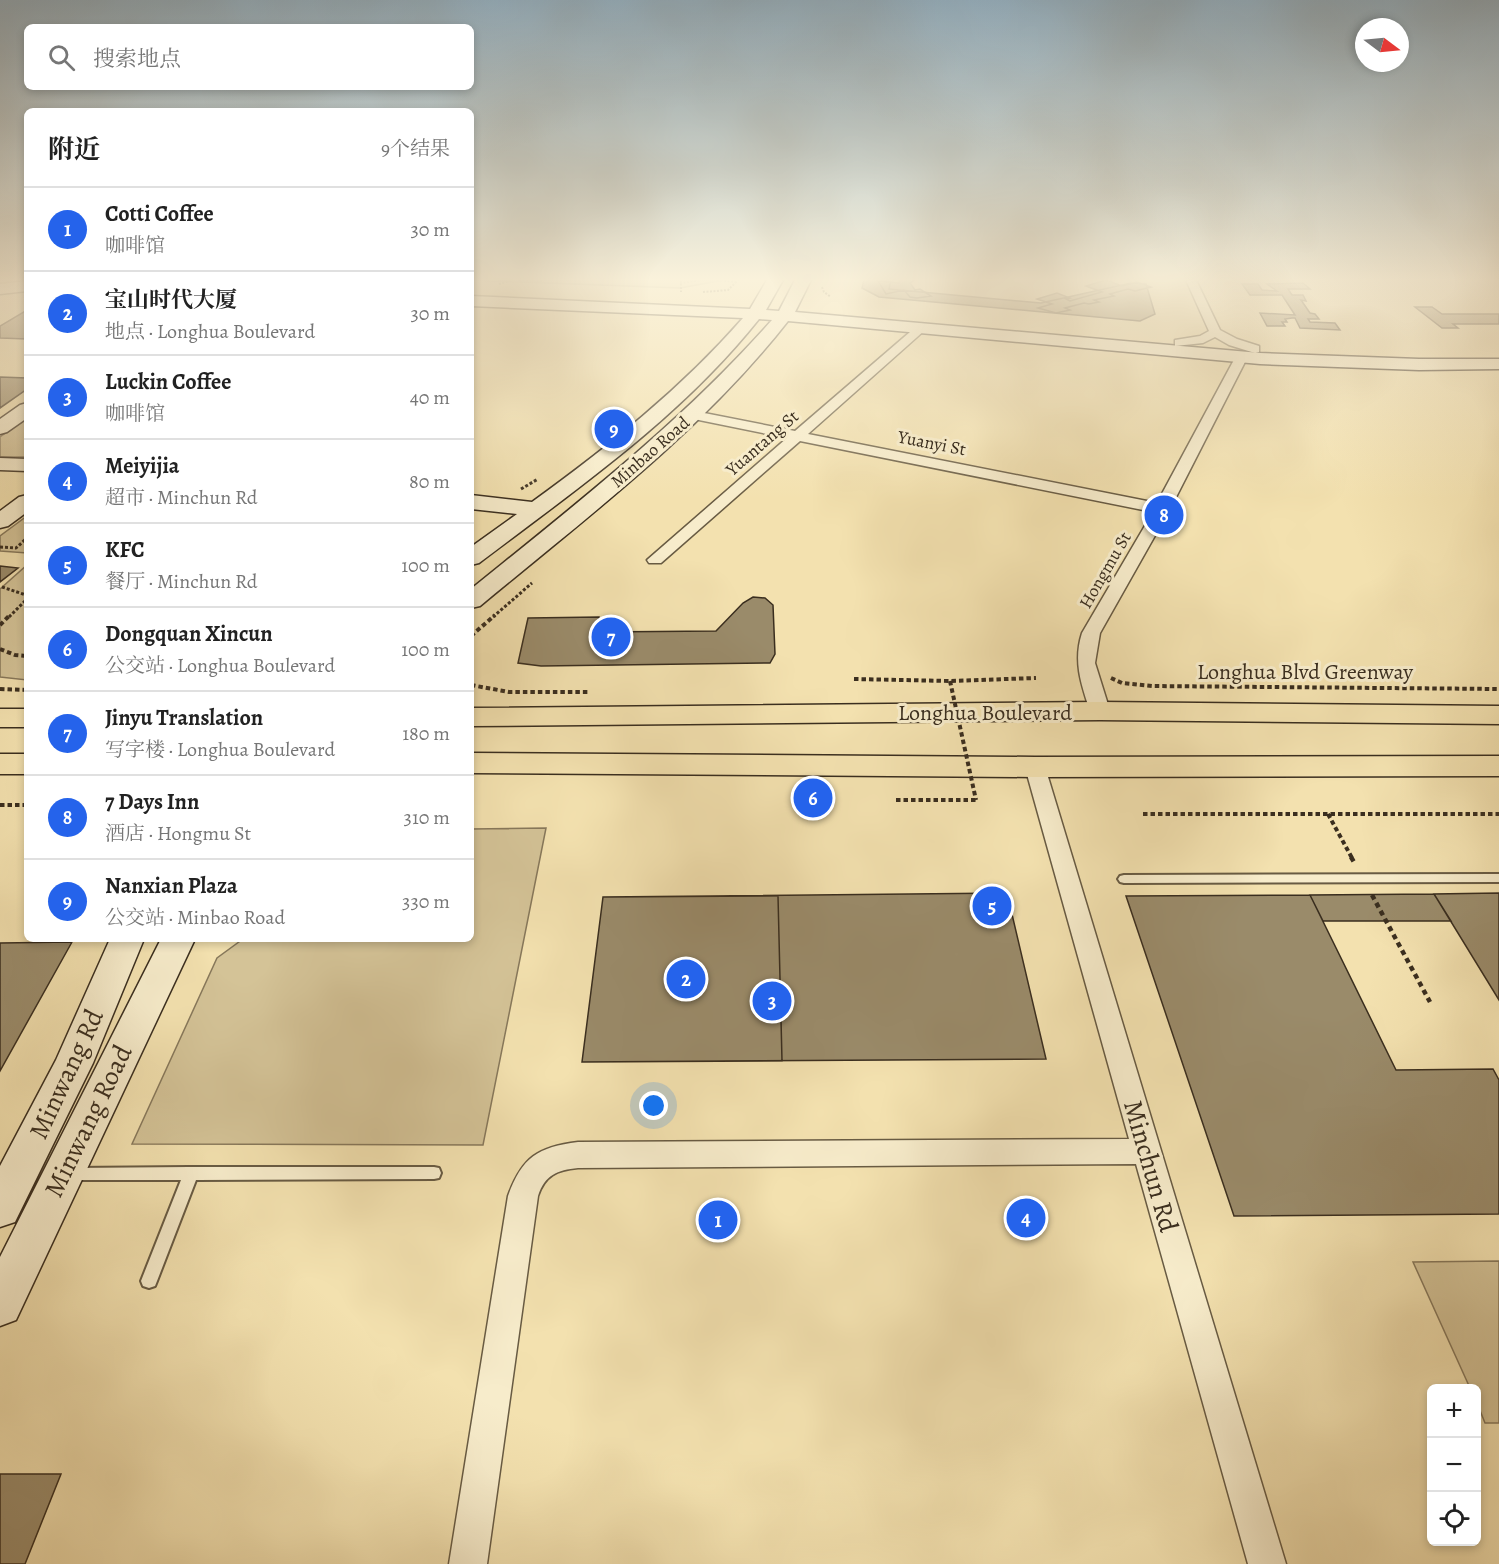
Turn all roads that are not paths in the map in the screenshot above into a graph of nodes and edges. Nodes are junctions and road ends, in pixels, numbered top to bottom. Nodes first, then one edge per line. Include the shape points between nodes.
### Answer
1 (713, 353) edge
2 (751, 353) edge
3 (892, 353) edge
4 (1235, 353) edge
5 (1242, 353) edge
6 (1248, 354) junction
7 (1499, 354) edge
8 (1499, 364) edge
9 (24, 411) edge
10 (694, 415) junction
11 (0, 428) edge
12 (797, 436) junction
13 (0, 464) edge
14 (24, 465) edge
15 (474, 502) edge
16 (24, 504) edge
17 (536, 509) junction
18 (1162, 509) junction
19 (0, 521) edge
20 (474, 556) edge
21 (655, 560) dead end
22 (474, 598) edge
23 (474, 703) edge
24 (1100, 711) junction
25 (1499, 715) edge
26 (532, 716) junction
27 (474, 717) edge
28 (0, 718) edge
29 (24, 718) edge
30 (474, 763) edge
31 (0, 764) edge
32 (24, 764) edge
33 (1499, 766) edge
34 (1035, 767) junction
35 (1499, 878) edge
36 (1124, 879) dead end
37 (126, 942) edge
38 (177, 942) edge
39 (1147, 1151) junction
40 (191, 1173) junction
41 (434, 1173) dead end
42 (63, 1174) junction
43 (0, 1208) edge
44 (149, 1281) dead end
45 (0, 1304) edge
46 (468, 1564) edge
47 (1267, 1564) edge

1 - 17 main road, Minbao Road via 705,371 656,417
2 - 10 main road, Minbao Road
3 - 12 street, Yuantang St
4 - 6 main road
5 - 6 main road
6 - 7 main road
6 - 8 main road via 1396,365
6 - 18 street, Hongmu St
9 - 11 main road
10 - 12 street, Yuanyi St
10 - 22 main road, Minbao Road
12 - 18 street, Yuanyi St
12 - 21 street, Yuantang St
13 - 14 main road
15 - 17 main road
16 - 19 main road
17 - 20 main road, Minbao Road
18 - 24 street, Hongmu St via 1085,649
23 - 26 main road
24 - 25 main road, Longhua Boulevard
24 - 26 main road, Longhua Boulevard
26 - 27 main road, Longhua Boulevard
28 - 29 main road
30 - 34 main road
31 - 32 main road
33 - 34 main road
34 - 39 street, Minchun Rd
35 - 36 lane
37 - 43 main road, Minwang Rd via 74,1063
38 - 42 main road, Minwang Road
39 - 46 street via 578,1155 542,1164 528,1178 523,1196
39 - 47 street, Minchun Rd
40 - 41 lane
40 - 42 lane
40 - 44 lane
42 - 45 main road, Minwang Road

